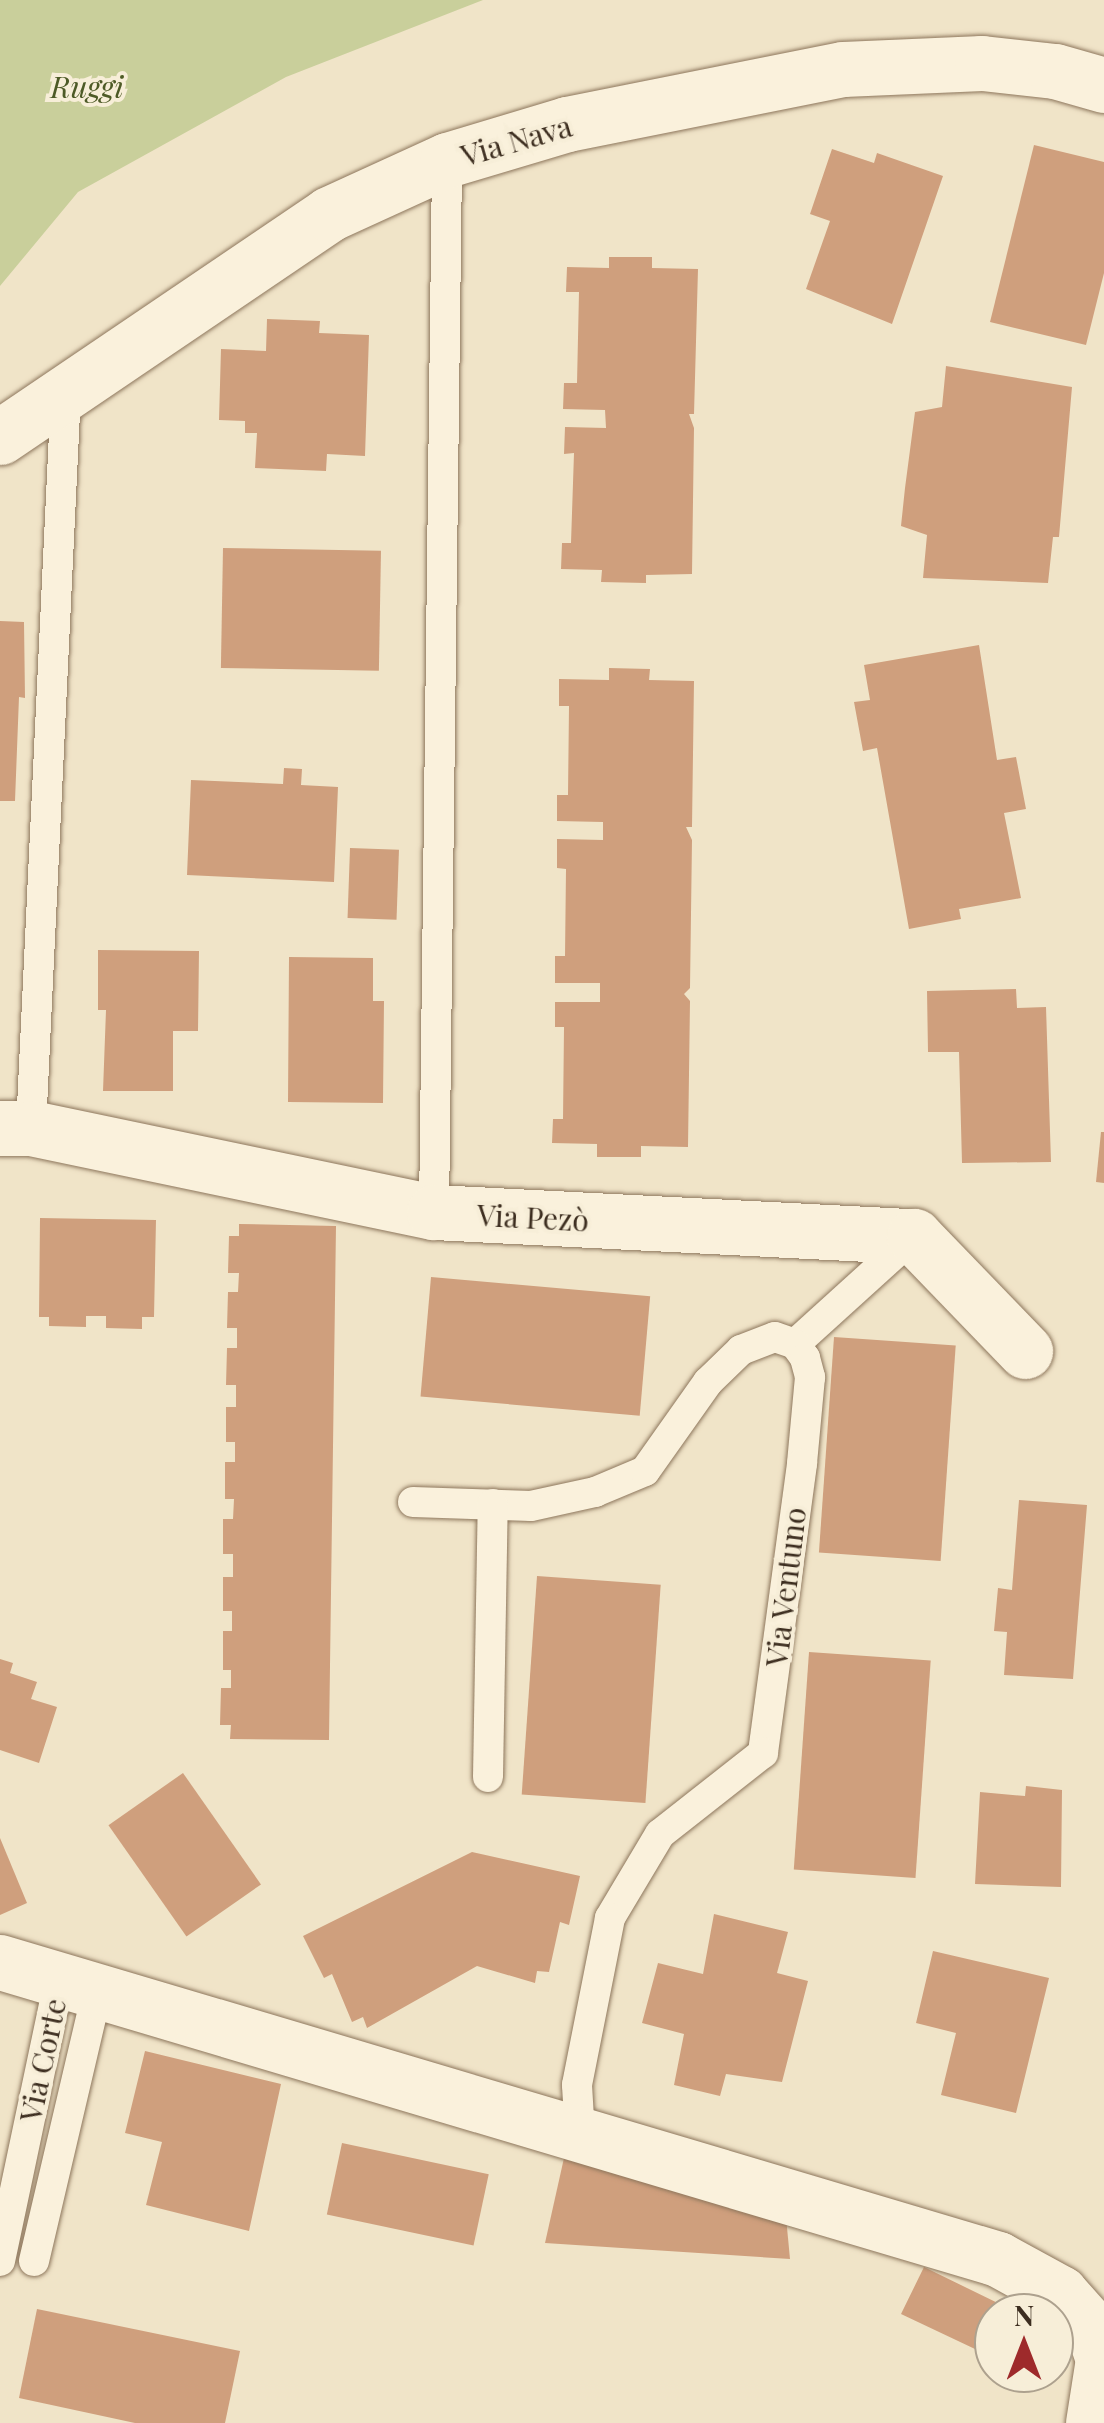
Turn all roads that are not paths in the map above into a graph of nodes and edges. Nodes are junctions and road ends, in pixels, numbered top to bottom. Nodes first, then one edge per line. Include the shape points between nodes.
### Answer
1 (1104, 85) edge
2 (447, 160) junction
3 (66, 390) junction
4 (0, 437) edge
5 (16, 1128) edge
6 (434, 1212) junction
7 (914, 1236) junction
8 (795, 1344) junction
9 (1025, 1351) dead end
10 (413, 1502) dead end
11 (493, 1504) junction
12 (488, 1778) dead end
13 (0, 1962) edge
14 (79, 1982) junction
15 (580, 2136) junction
16 (0, 2260) edge
17 (34, 2261) dead end
18 (1093, 2423) edge

1 - 2 street, Via Nava via 1055,71 982,64 843,69 567,124
2 - 3 street, Via Nava via 329,214
2 - 6 lane
3 - 4 street, Via Nava
3 - 5 lane
5 - 6 street, Via Pezò
6 - 7 street, Via Pezò
7 - 8 lane
7 - 9 street
8 - 11 lane via 758,1339 741,1350 708,1382 645,1471 579,1496 530,1506
8 - 15 lane, Via Ventuno via 810,1377 764,1754 660,1834 610,1918 577,2085
10 - 11 lane
11 - 12 lane
13 - 14 street
14 - 15 street
14 - 16 lane, Via Corte
14 - 17 lane
15 - 18 street via 998,2259 1060,2293 1093,2330 1103,2359

